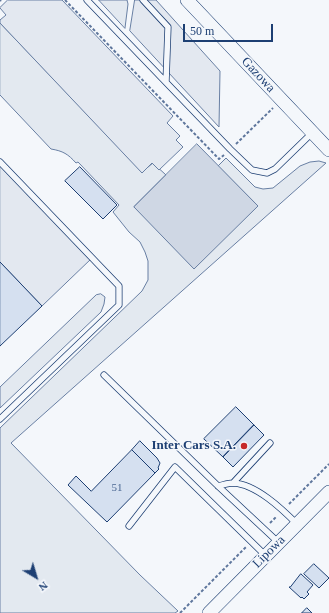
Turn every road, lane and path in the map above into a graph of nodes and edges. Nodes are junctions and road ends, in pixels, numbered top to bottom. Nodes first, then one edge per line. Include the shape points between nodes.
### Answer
1 (87, 0) edge
2 (143, 0) edge
3 (187, 0) edge
4 (166, 82) junction
5 (312, 133) junction
6 (327, 145) edge
7 (0, 162) edge
8 (104, 375) dead end
9 (0, 419) edge
10 (270, 442) dead end
11 (232, 483) junction
12 (218, 486) junction
13 (329, 492) edge
14 (297, 524) junction
15 (130, 526) dead end
16 (278, 543) junction
17 (266, 556) junction
18 (209, 613) edge

1 - 4 lane
2 - 4 lane via 168,27
3 - 5 street, Gazowa
4 - 5 lane via 252,170 267,173
5 - 6 street, Gazowa
7 - 9 lane via 119,286 119,305
8 - 12 lane
10 - 11 lane
11 - 12 lane
11 - 14 lane via 244,485 264,495
12 - 16 lane
13 - 14 street, Lipowa
14 - 16 street, Lipowa
15 - 17 lane via 175,467
16 - 17 street, Lipowa
17 - 18 street, Lipowa

